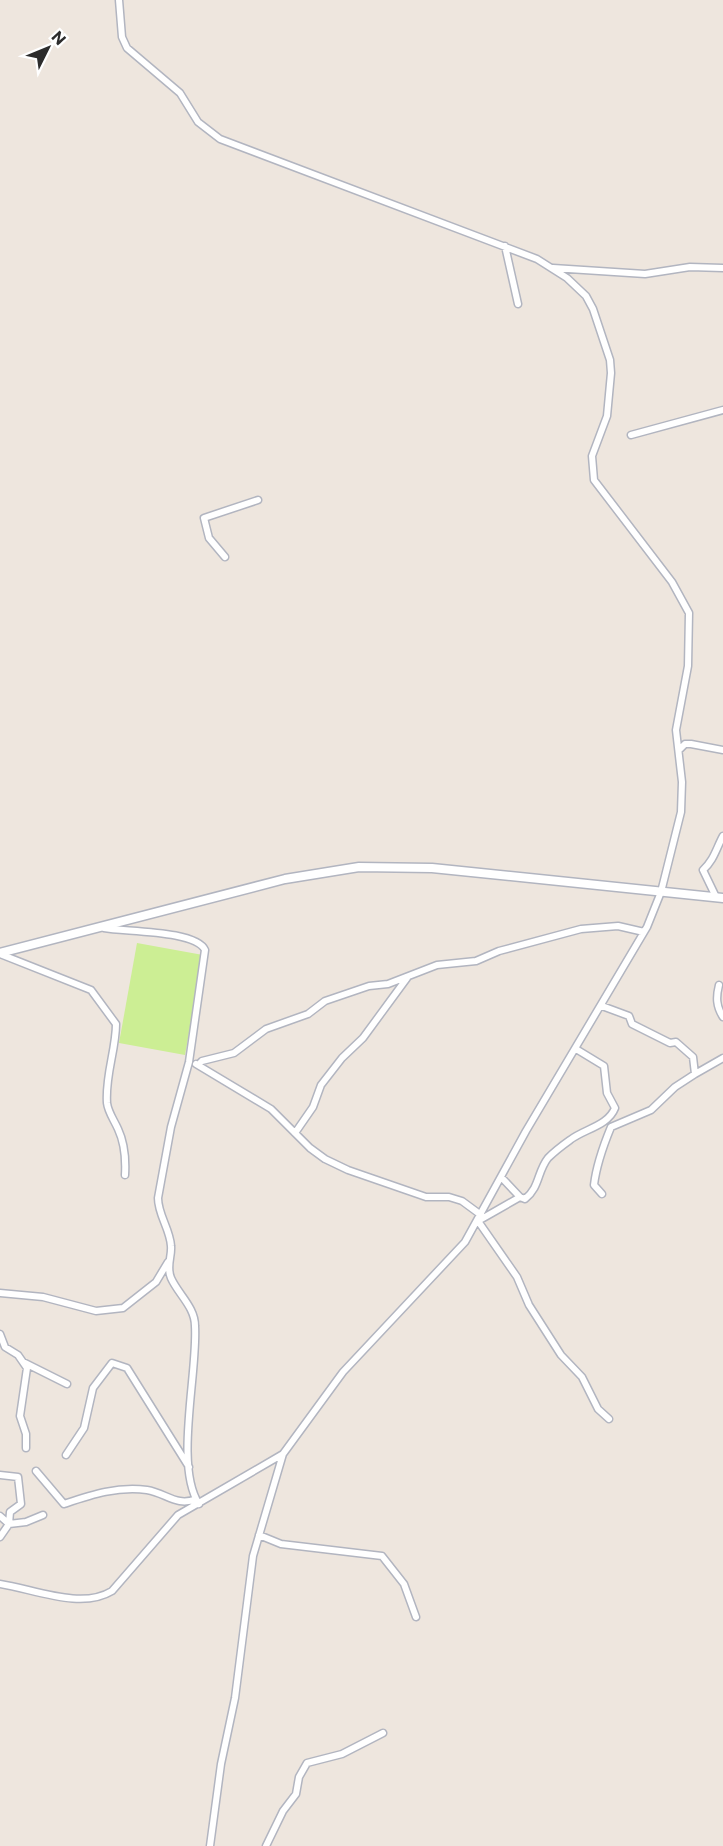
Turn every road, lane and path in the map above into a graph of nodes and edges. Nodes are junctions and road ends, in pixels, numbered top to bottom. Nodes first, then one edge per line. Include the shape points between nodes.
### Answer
1 (119, 0) edge
2 (505, 246) junction
3 (551, 267) junction
4 (723, 268) edge
5 (518, 304) dead end
6 (723, 410) edge
7 (631, 435) dead end
8 (258, 500) dead end
9 (225, 557) dead end
10 (679, 750) junction
11 (723, 750) edge
12 (723, 836) edge
13 (661, 892) junction
14 (720, 898) edge
15 (100, 927) junction
16 (644, 932) junction
17 (0, 954) edge
18 (407, 978) junction
19 (719, 985) dead end
20 (602, 1006) junction
21 (723, 1017) edge
22 (576, 1049) junction
23 (723, 1058) edge
24 (189, 1062) junction
25 (198, 1065) junction
26 (695, 1074) junction
27 (295, 1133) junction
28 (125, 1174) dead end
29 (501, 1177) junction
30 (602, 1194) dead end
31 (520, 1197) junction
32 (480, 1218) junction
33 (169, 1260) junction
34 (0, 1293) edge
35 (0, 1334) edge
36 (24, 1363) junction
37 (67, 1384) dead end
38 (609, 1419) dead end
39 (26, 1448) dead end
40 (283, 1454) junction
41 (66, 1455) dead end
42 (189, 1468) junction
43 (36, 1471) dead end
44 (0, 1475) edge
45 (198, 1502) junction
46 (43, 1515) dead end
47 (0, 1516) edge
48 (9, 1524) junction
49 (259, 1535) junction
50 (0, 1537) edge
51 (0, 1584) edge
52 (416, 1617) dead end
53 (382, 1733) dead end
54 (210, 1846) edge
55 (266, 1846) edge

1 - 2 street via 122,37 127,48 180,93 198,122 220,139
2 - 3 street
2 - 5 street
3 - 4 street via 645,274 690,267
3 - 10 street via 586,296 610,360 607,416 592,456 594,480 672,582 689,613 688,666 676,721
6 - 7 street
8 - 9 street via 204,518 209,538
10 - 11 street via 690,744
10 - 13 street via 681,812
12 - 14 street via 713,861 703,870
13 - 14 main road
13 - 15 main road via 432,868 359,867 285,879
13 - 16 street
15 - 17 main road
15 - 24 street via 176,935 203,945 205,957
16 - 18 street via 618,926 581,929 499,951 476,962 437,965
16 - 20 street
17 - 28 street via 91,990 116,1024 107,1071 107,1102 125,1148
18 - 25 street via 325,1001 308,1014 266,1029 234,1053
18 - 27 street via 363,1038 321,1085 313,1107
19 - 21 street via 718,1008
20 - 22 street
20 - 26 street via 629,1016 632,1024 670,1043 676,1042 693,1057
22 - 29 street
22 - 31 street via 604,1066 607,1093 615,1108 607,1120 572,1138 548,1159 535,1192 525,1199
23 - 26 street
24 - 25 street
24 - 33 street via 171,1126 158,1198 171,1245
25 - 27 street via 271,1108
26 - 30 street via 651,1110 611,1127 595,1172 594,1185
27 - 32 street via 325,1159 348,1170 426,1197 462,1201
29 - 31 street
29 - 32 street
31 - 32 street
32 - 38 street via 561,1355 582,1377 598,1409
32 - 40 street via 447,1263 342,1372
33 - 34 street via 156,1282 123,1308 96,1311 43,1297
33 - 42 street via 171,1278 191,1310 196,1327 187,1431
35 - 36 street via 5,1347 18,1354
36 - 37 street
36 - 39 street via 28,1377 20,1416
40 - 45 street
40 - 49 street
41 - 42 street via 84,1428 93,1388 112,1363 127,1368
42 - 45 street
43 - 45 street via 64,1504 105,1490 148,1490 176,1502
44 - 48 street via 18,1477 21,1504 10,1512
45 - 51 street via 171,1521 112,1592 101,1597 72,1598
46 - 48 street
47 - 48 street
48 - 50 street
49 - 52 street via 281,1544 381,1556 405,1584
49 - 54 street
53 - 55 street via 342,1754 307,1763 296,1794

